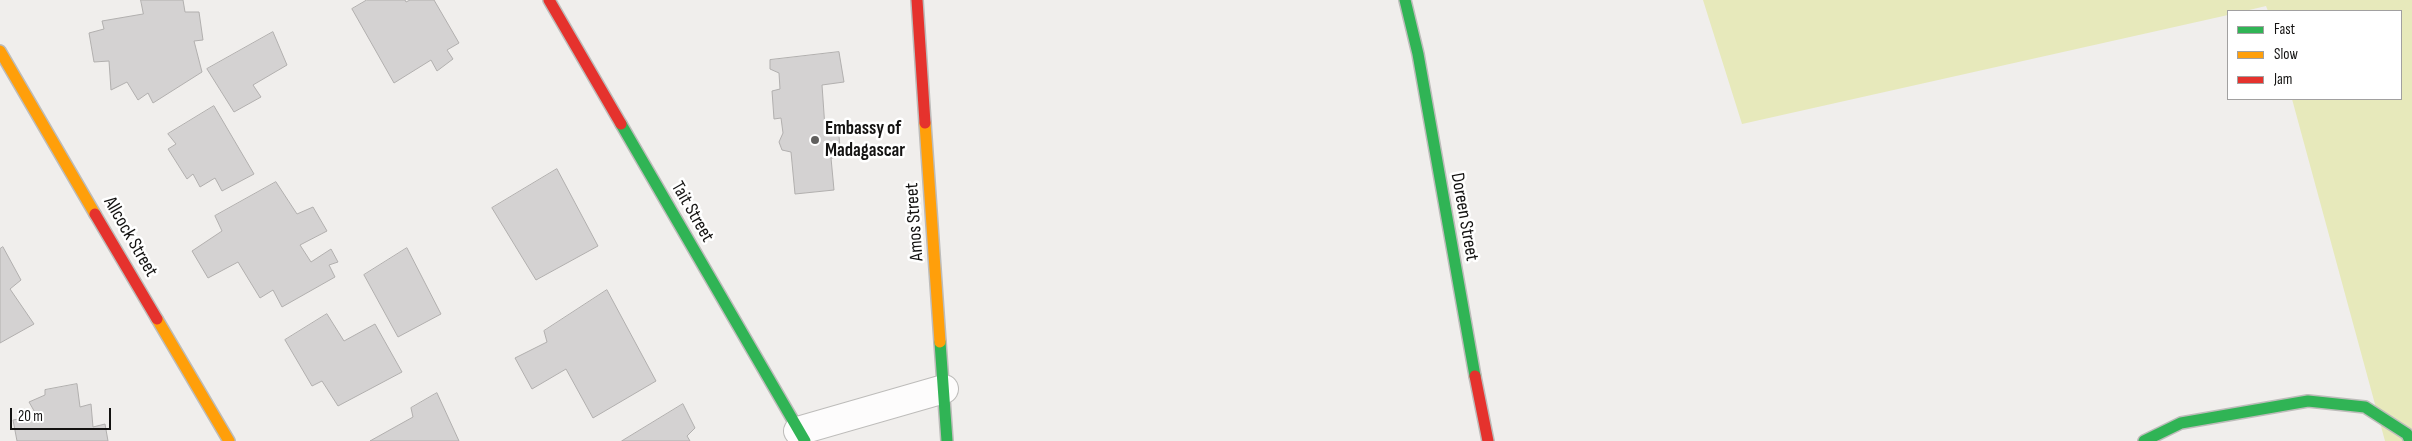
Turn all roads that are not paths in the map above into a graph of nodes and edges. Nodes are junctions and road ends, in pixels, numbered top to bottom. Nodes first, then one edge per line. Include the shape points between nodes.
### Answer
1 (549, 0) edge
2 (917, 0) edge
3 (1405, 0) edge
4 (0, 51) edge
5 (944, 389) junction
6 (801, 436) edge
7 (229, 441) edge
8 (947, 441) edge
9 (1488, 441) edge
10 (2144, 441) edge
11 (2410, 441) edge

1 - 6 street, Tait Street
2 - 5 street, Amos Street
3 - 9 street, Doreen Street via 1418,54
4 - 7 street, Allcock Street
5 - 6 street
5 - 8 street, Amos Street
10 - 11 street via 2181,423 2308,401 2364,407 2407,434

